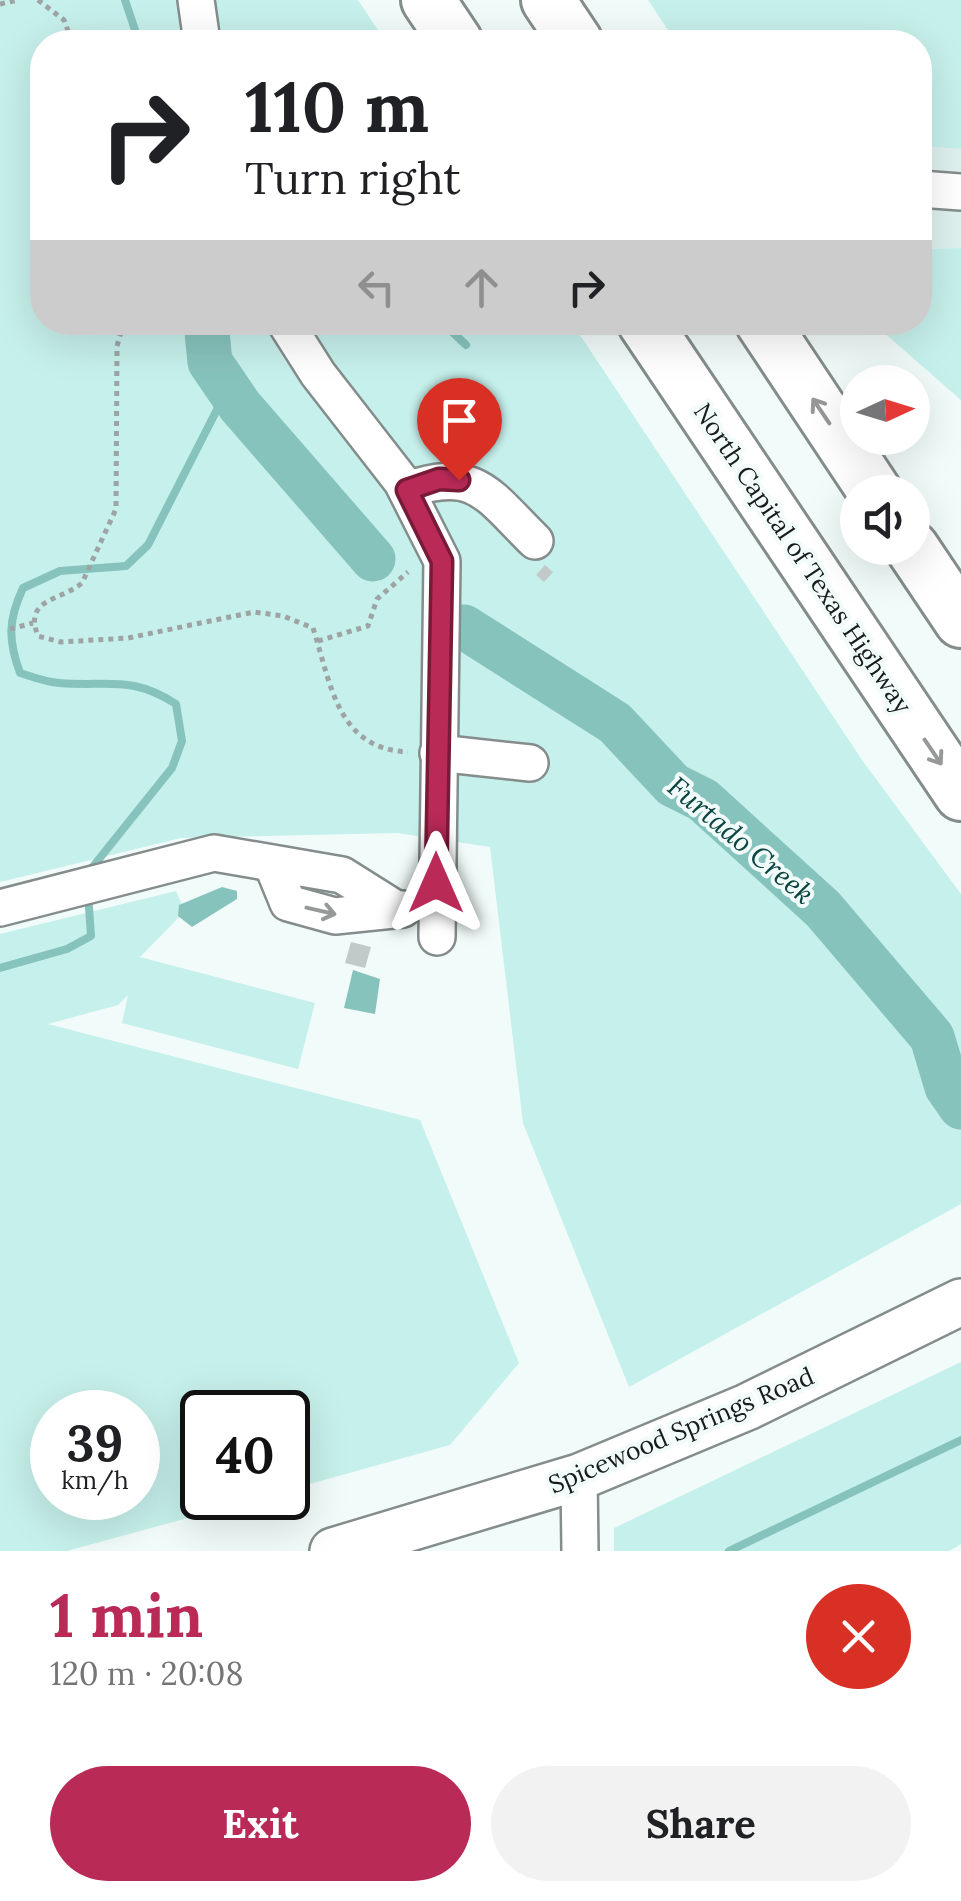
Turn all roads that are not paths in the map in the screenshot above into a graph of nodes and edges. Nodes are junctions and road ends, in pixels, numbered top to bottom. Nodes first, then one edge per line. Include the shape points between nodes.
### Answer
1 (196, 0) edge
2 (200, 30) edge
3 (932, 189) edge
4 (961, 192) edge
5 (293, 335) edge
6 (653, 335) edge
7 (771, 335) edge
8 (864, 475) edge
9 (407, 490) junction
10 (534, 541) dead end
11 (923, 565) edge
12 (961, 621) edge
13 (438, 753) junction
14 (530, 763) dead end
15 (961, 794) edge
16 (0, 908) edge
17 (961, 1302) edge
18 (579, 1477) junction
19 (334, 1551) edge
20 (580, 1551) edge

1 - 2 street
3 - 4 street
5 - 9 street
6 -> 15 highway, North Capital of Texas Highway
8 -> 7 highway
9 - 10 street via 439,479 476,484
9 - 13 street via 442,561
11 - 12 highway
13 - 14 street
13 - 16 street via 437,924 396,909 342,875 214,853
17 - 18 main road, Spicewood Springs Road via 748,1407
18 - 19 main road, Spicewood Springs Road
18 - 20 street

